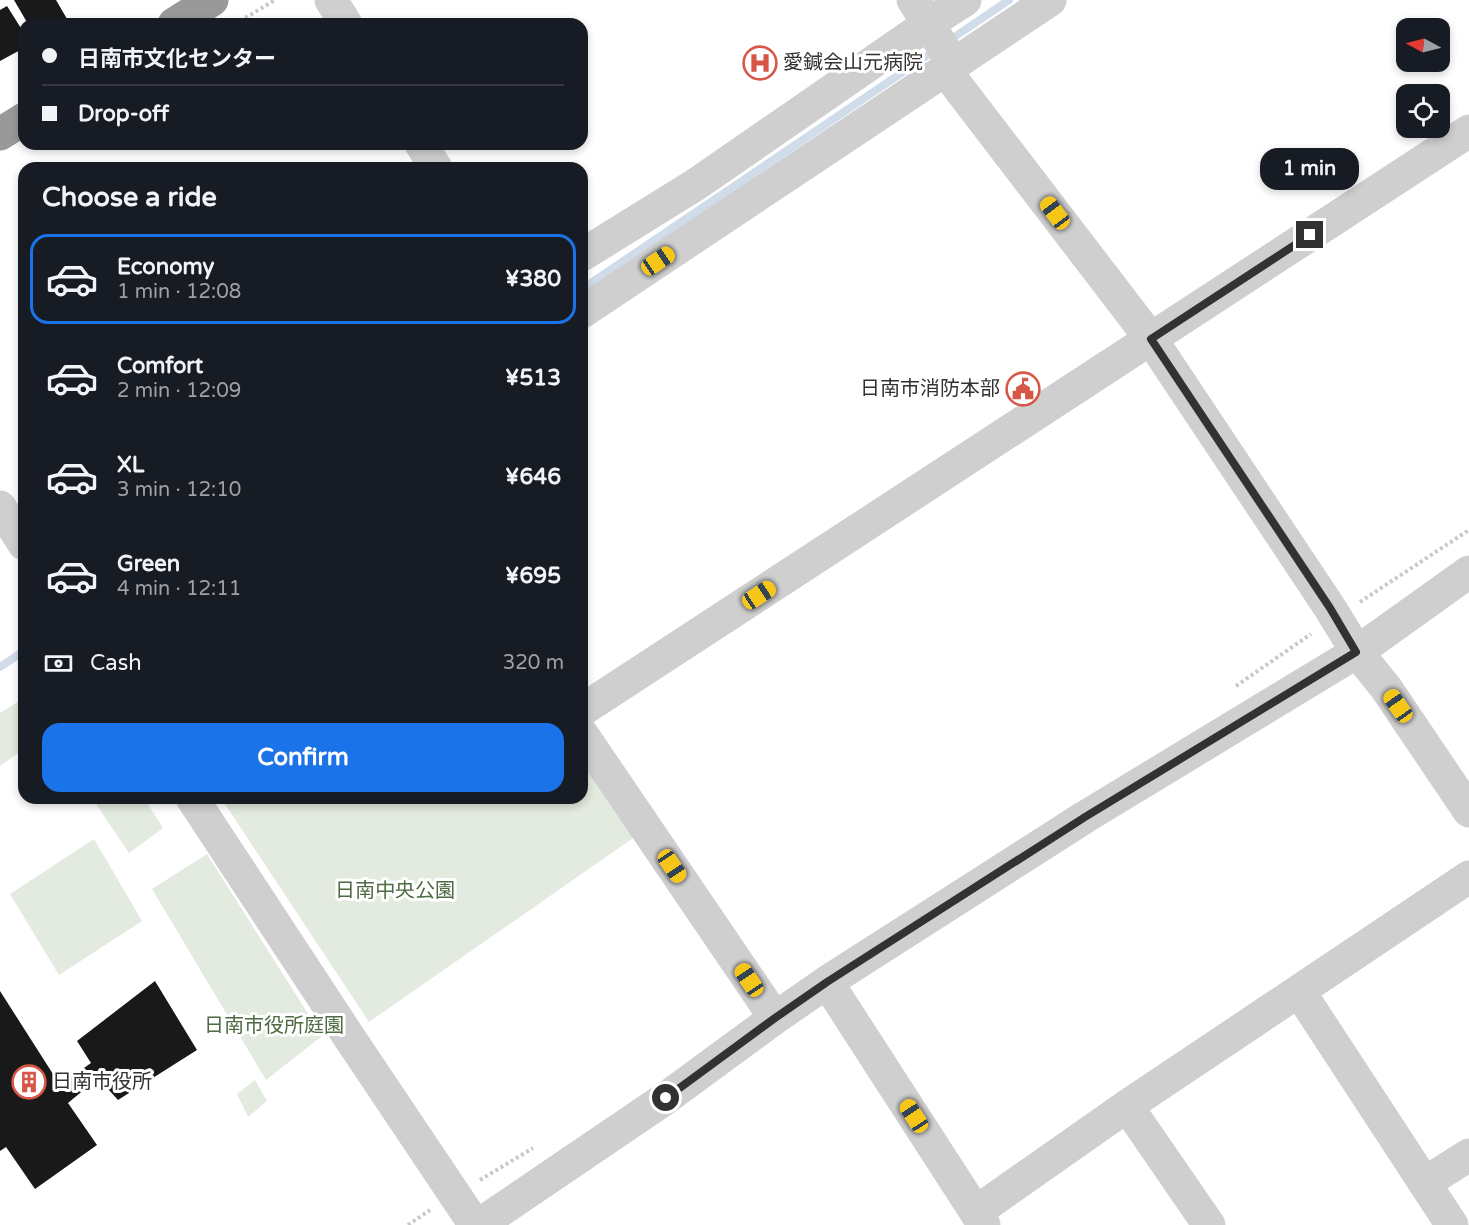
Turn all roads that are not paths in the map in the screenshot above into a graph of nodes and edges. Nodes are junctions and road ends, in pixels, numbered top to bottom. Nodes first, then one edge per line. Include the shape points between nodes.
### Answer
1 (212, 0) edge
2 (332, 0) edge
3 (965, 0) edge
4 (1050, 0) edge
5 (184, 18) edge
6 (342, 18) edge
7 (933, 36) edge
8 (18, 123) edge
9 (1469, 131) edge
10 (0, 134) edge
11 (588, 251) edge
12 (588, 307) edge
13 (1151, 339) junction
14 (0, 507) edge
15 (18, 535) edge
16 (1469, 572) edge
17 (1356, 652) junction
18 (588, 706) edge
19 (588, 743) edge
20 (196, 804) edge
21 (1469, 811) edge
22 (1469, 876) edge
23 (827, 982) junction
24 (1299, 991) junction
25 (775, 1018) junction
26 (1127, 1106) junction
27 (1469, 1155) edge
28 (1425, 1183) junction
29 (980, 1218) edge
30 (477, 1225) edge
31 (1209, 1225) edge
32 (1452, 1225) edge

1 - 5 highway
2 - 6 street
3 - 7 street
4 - 7 street
7 - 11 street
7 - 12 street
7 - 13 street
8 - 10 highway
9 - 13 street
13 - 17 street
13 - 18 street
14 - 15 street
16 - 17 street
17 - 21 street via 1386,688
17 - 23 street via 1085,817
19 - 25 street
20 - 30 street
22 - 24 street
23 - 25 street
23 - 29 street
24 - 26 street
24 - 28 street
25 - 30 street via 666,1098
26 - 29 street
26 - 31 street
27 - 28 street
28 - 32 street

